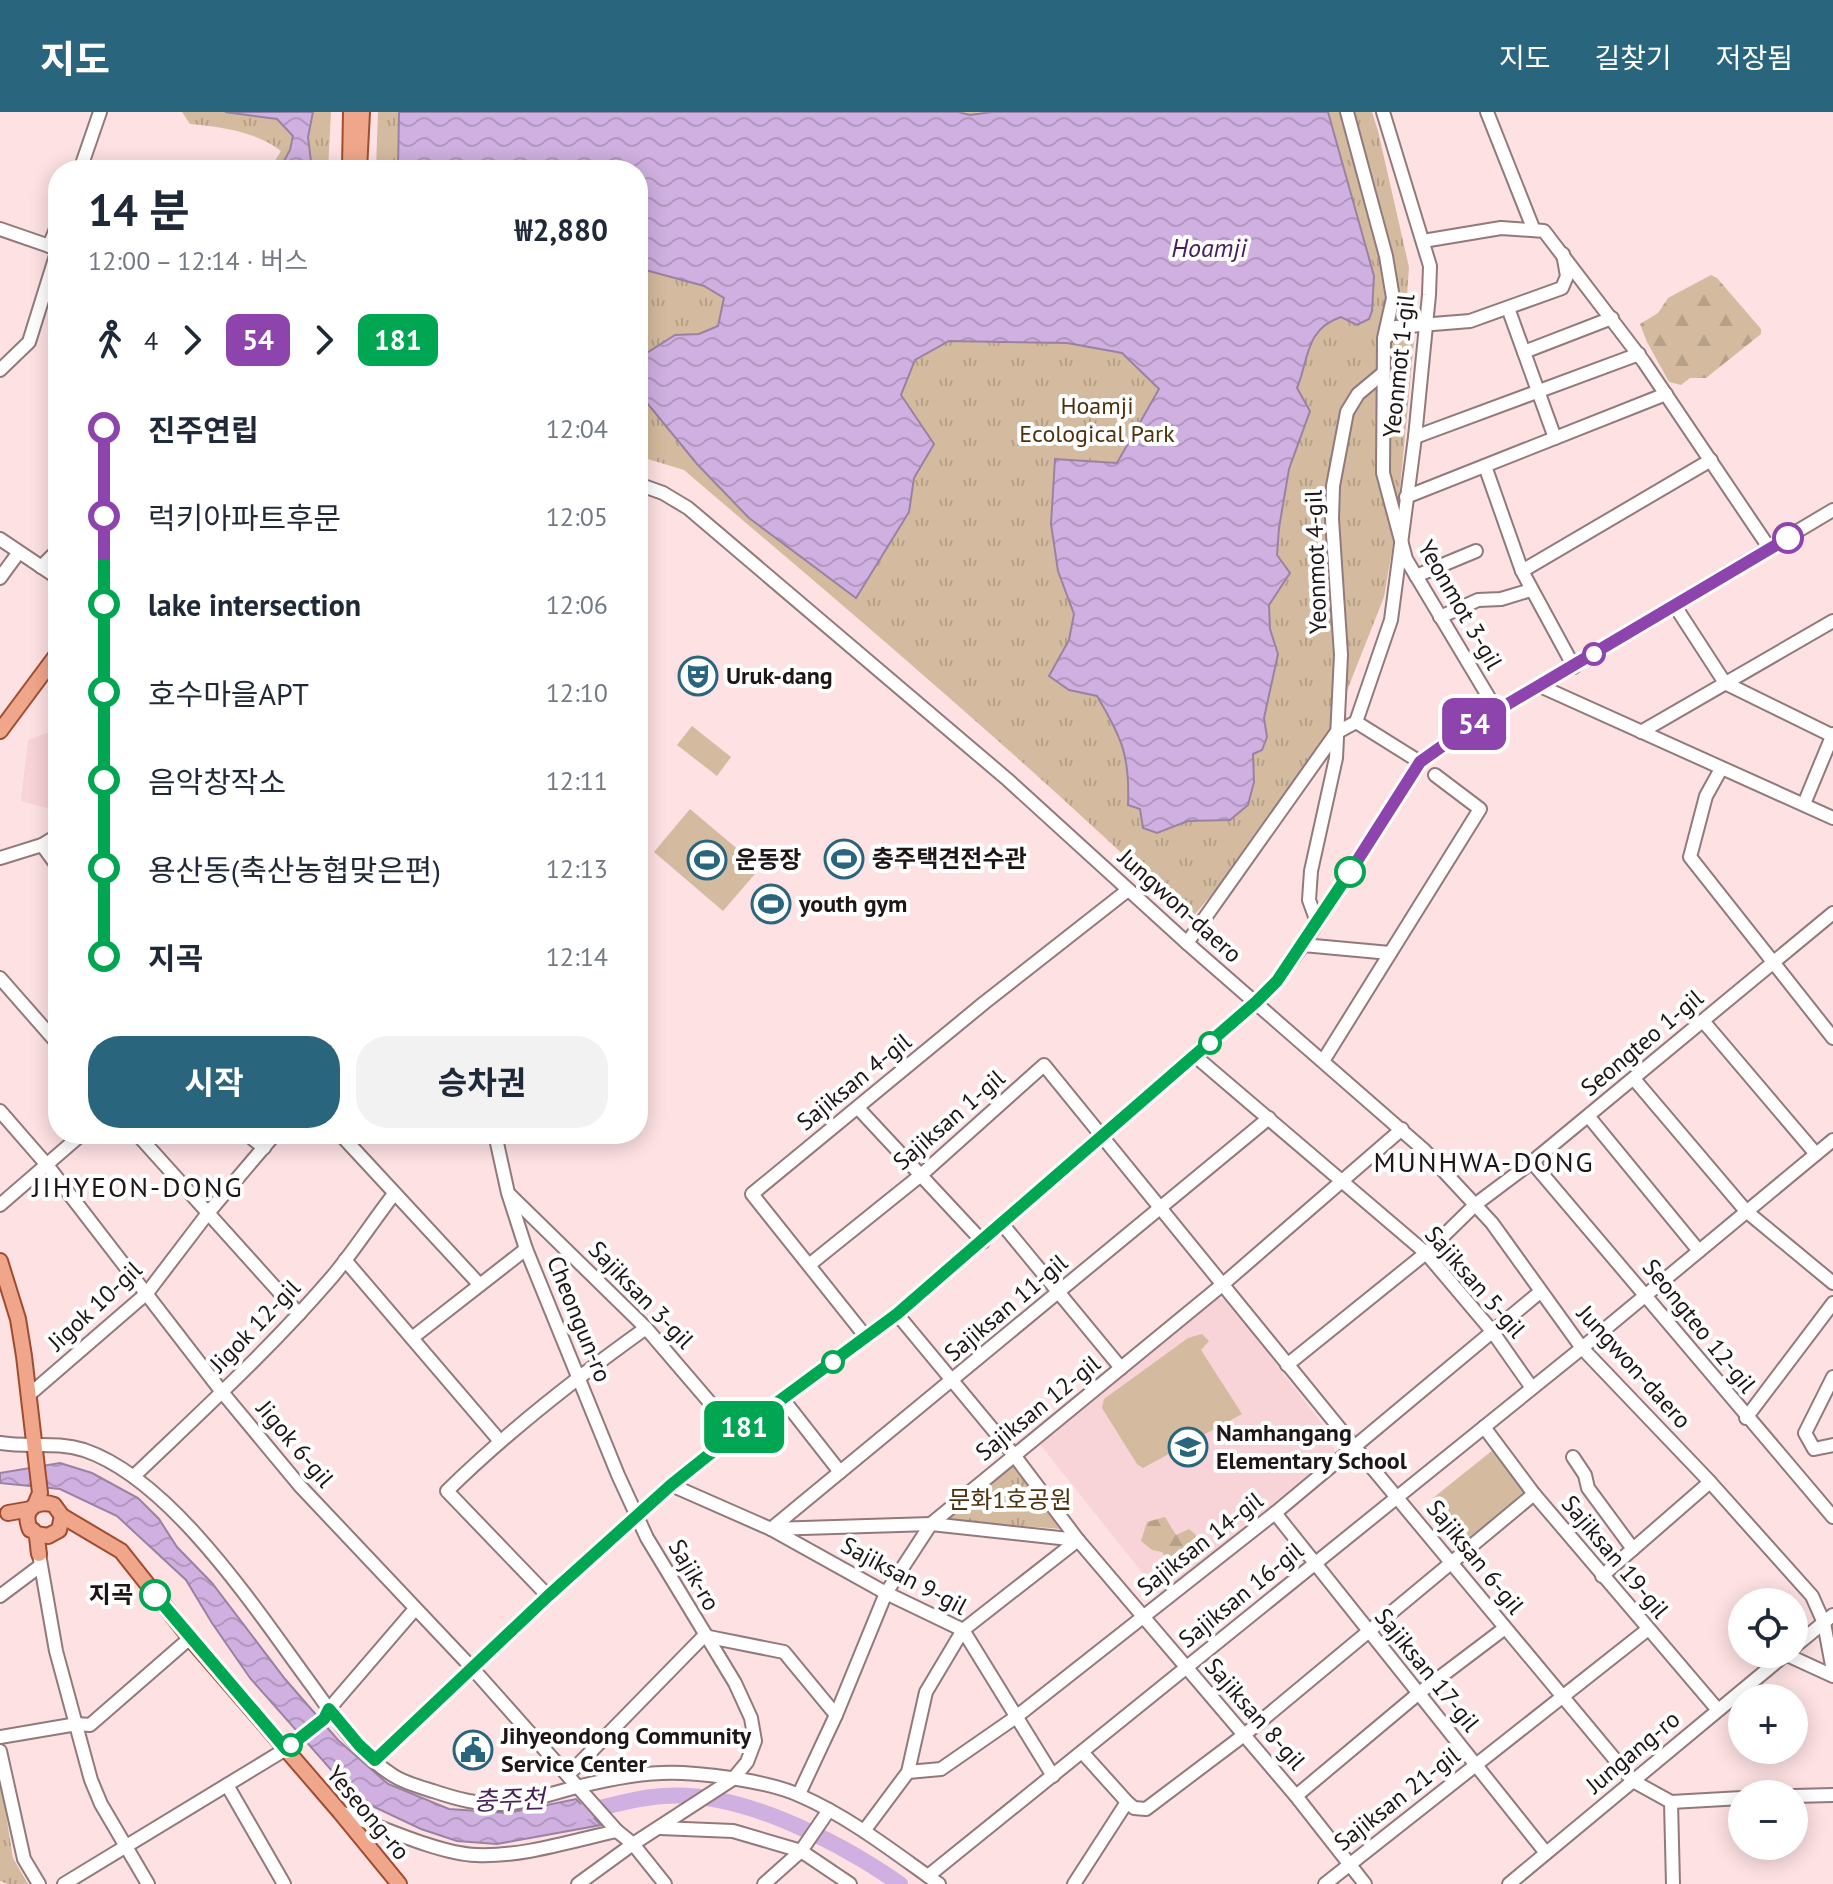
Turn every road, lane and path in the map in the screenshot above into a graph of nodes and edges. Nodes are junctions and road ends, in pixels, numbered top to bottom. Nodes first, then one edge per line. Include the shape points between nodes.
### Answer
1 (100, 112) edge
2 (351, 112) edge
3 (362, 112) edge
4 (1347, 112) edge
5 (1383, 112) edge
6 (1487, 112) edge
7 (83, 160) edge
8 (350, 160) edge
9 (360, 160) edge
10 (1533, 228) junction
11 (0, 229) edge
12 (1423, 241) junction
13 (48, 246) edge
14 (1563, 254) junction
15 (48, 273) edge
16 (1508, 308) junction
17 (1612, 318) junction
18 (1425, 325) junction
19 (1384, 340) junction
20 (1524, 352) junction
21 (1639, 354) junction
22 (0, 370) edge
23 (1382, 374) junction
24 (1538, 391) junction
25 (1666, 394) junction
26 (1415, 437) junction
27 (1555, 438) junction
28 (1711, 460) junction
29 (1485, 466) junction
30 (648, 488) edge
31 (1406, 497) junction
32 (1833, 510) edge
33 (0, 539) edge
34 (1401, 546) junction
35 (1770, 549) junction
36 (1476, 551) dead end
37 (19, 552) junction
38 (48, 560) edge
39 (41, 567) junction
40 (1522, 571) junction
41 (48, 572) edge
42 (1416, 576) junction
43 (0, 578) edge
44 (1531, 590) junction
45 (1675, 606) junction
46 (1440, 617) junction
47 (1833, 621) edge
48 (48, 666) edge
49 (1574, 667) junction
50 (1725, 683) junction
51 (1540, 686) junction
52 (1497, 711) junction
53 (1356, 722) junction
54 (0, 731) edge
55 (1641, 732) junction
56 (1336, 733) junction
57 (1833, 735) edge
58 (1420, 762) junction
59 (1721, 769) junction
60 (1435, 775) dead end
61 (1804, 804) junction
62 (1833, 818) edge
63 (48, 841) edge
64 (42, 845) junction
65 (48, 853) edge
66 (0, 858) edge
67 (1128, 890) junction
68 (1833, 913) edge
69 (1317, 922) junction
70 (1187, 943) junction
71 (1303, 945) junction
72 (1390, 953) junction
73 (1771, 963) junction
74 (0, 978) edge
75 (1256, 1002) junction
76 (1703, 1021) junction
77 (48, 1033) edge
78 (1833, 1038) edge
79 (1195, 1056) junction
80 (1323, 1061) junction
81 (1634, 1079) junction
82 (858, 1108) junction
83 (0, 1111) edge
84 (1589, 1117) junction
85 (1269, 1118) junction
86 (1402, 1129) junction
87 (1104, 1136) junction
88 (1833, 1140) edge
89 (71, 1144) edge
90 (146, 1144) edge
91 (259, 1144) edge
92 (267, 1144) edge
93 (349, 1144) edge
94 (497, 1144) edge
95 (264, 1148) junction
96 (1816, 1154) junction
97 (1532, 1162) junction
98 (47, 1165) junction
99 (921, 1175) junction
100 (1344, 1182) junction
101 (508, 1193) junction
102 (394, 1194) junction
103 (1476, 1204) junction
104 (0, 1205) edge
105 (1161, 1208) junction
106 (1746, 1211) junction
107 (208, 1213) junction
108 (1003, 1225) junction
109 (983, 1242) junction
110 (526, 1249) junction
111 (1699, 1251) junction
112 (1426, 1253) junction
113 (345, 1260) junction
114 (0, 1261) edge
115 (809, 1265) junction
116 (1833, 1283) edge
117 (479, 1284) junction
118 (1222, 1285) junction
119 (1059, 1292) junction
120 (1540, 1292) junction
121 (147, 1293) junction
122 (1646, 1295) junction
123 (1833, 1303) edge
124 (299, 1314) junction
125 (897, 1314) junction
126 (646, 1328) junction
127 (1492, 1331) junction
128 (866, 1337) junction
129 (412, 1338) junction
130 (1582, 1348) junction
131 (1287, 1365) junction
132 (1121, 1368) junction
133 (579, 1376) junction
134 (1833, 1377) edge
135 (953, 1381) junction
136 (1532, 1388) junction
137 (222, 1392) junction
138 (30, 1394) junction
139 (782, 1398) junction
140 (1746, 1418) junction
141 (1484, 1427) junction
142 (736, 1433) junction
143 (499, 1440) junction
144 (0, 1443) edge
145 (1833, 1445) edge
146 (1354, 1446) junction
147 (35, 1450) junction
148 (1014, 1455) junction
149 (1573, 1457) dead end
150 (840, 1472) junction
151 (134, 1476) junction
152 (1710, 1482) junction
153 (671, 1485) junction
154 (1534, 1494) junction
155 (1397, 1497) junction
156 (3, 1512) edge
157 (1275, 1513) junction
158 (637, 1514) junction
159 (62, 1516) junction
160 (40, 1517) junction
161 (1833, 1517) edge
162 (931, 1524) junction
163 (76, 1527) junction
164 (771, 1529) junction
165 (1078, 1540) junction
166 (1633, 1549) junction
167 (39, 1560) junction
168 (1450, 1562) junction
169 (1314, 1564) junction
170 (1602, 1576) junction
171 (886, 1593) junction
172 (0, 1596) edge
173 (548, 1596) junction
174 (415, 1609) junction
175 (1142, 1617) junction
176 (1828, 1619) edge
177 (1505, 1628) junction
178 (963, 1630) junction
179 (1647, 1630) junction
180 (1367, 1631) junction
181 (1808, 1635) edge
182 (704, 1636) junction
183 (190, 1638) junction
184 (1808, 1663) edge
185 (1186, 1668) junction
186 (1769, 1668) edge
187 (473, 1669) junction
188 (1833, 1673) edge
189 (1419, 1693) junction
190 (1564, 1698) junction
191 (1718, 1710) junction
192 (327, 1714) junction
193 (836, 1715) junction
194 (1016, 1717) junction
195 (77, 1724) junction
196 (1244, 1735) junction
197 (0, 1737) edge
198 (292, 1745) junction
199 (0, 1751) edge
200 (1082, 1752) junction
201 (375, 1760) junction
202 (1475, 1765) junction
203 (908, 1772) junction
204 (568, 1775) junction
205 (1053, 1776) junction
206 (733, 1779) junction
207 (1633, 1781) junction
208 (227, 1785) junction
209 (578, 1786) junction
210 (799, 1794) junction
211 (1833, 1795) edge
212 (1296, 1796) junction
213 (1808, 1796) edge
214 (1728, 1799) edge
215 (1127, 1802) junction
216 (1671, 1802) junction
217 (829, 1810) junction
218 (340, 1812) junction
219 (660, 1828) junction
220 (617, 1831) junction
221 (864, 1831) junction
222 (633, 1844) junction
223 (125, 1848) junction
224 (801, 1851) junction
225 (1546, 1853) junction
226 (1350, 1864) junction
227 (934, 1880) edge
228 (39, 1884) edge
229 (64, 1884) edge
230 (148, 1884) edge
231 (284, 1884) edge
232 (399, 1884) edge
233 (578, 1884) edge
234 (665, 1884) edge
235 (764, 1884) edge
236 (850, 1884) edge
237 (1074, 1884) edge
238 (1325, 1884) edge
239 (1365, 1884) edge
240 (1509, 1884) edge
241 (1673, 1884) edge

1 - 7 street
2 - 8 main road
3 - 9 main road
4 - 19 street via 1393,298
5 - 12 street, Yeonmot 1-gil
6 - 10 street
10 - 12 street
10 - 14 street via 1544,231
11 - 13 street
12 - 18 street, Yeonmot 1-gil via 1430,266
14 - 16 street via 1567,276 1562,288
14 - 17 street
15 - 22 street via 29,342
16 - 18 street via 1470,321
16 - 20 street
17 - 20 street
17 - 21 street
18 - 19 street via 1396,327
18 - 26 street, Yeonmot 1-gil
19 - 23 street
20 - 24 street
21 - 24 street
21 - 25 street
23 - 34 street, Yeonmot 3-gil via 1383,473
23 - 56 street, Yeonmot 4-gil via 1358,394 1347,412 1333,486 1341,655
24 - 26 street
24 - 27 street
25 - 27 street
25 - 28 street
26 - 31 street, Yeonmot 1-gil
27 - 29 street
28 - 35 street
28 - 40 street
29 - 31 street
29 - 40 street
30 - 67 street, Jungwon-daero via 688,508 986,761
31 - 34 street, Yeonmot 1-gil
32 - 35 street
33 - 37 street
34 - 42 street, Yeonmot 3-gil
34 - 53 street, Yeonmot 1-gil via 1391,620
35 - 45 street
36 - 42 street
37 - 39 street
37 - 43 street
38 - 39 street
39 - 41 street
40 - 44 street
42 - 46 street, Yeonmot 3-gil
44 - 46 street via 1478,600
44 - 49 street
45 - 49 street
45 - 50 street
46 - 52 street, Yeonmot 3-gil
47 - 50 street
48 - 54 main road
49 - 51 street
50 - 55 street
50 - 57 street
51 - 52 street
51 - 55 street
52 - 58 street
53 - 56 street
53 - 58 street
55 - 59 street
56 - 69 street, Yeonmot 4-gil via 1336,758 1311,871 1309,900
56 - 70 street
57 - 61 street
58 - 69 street
59 - 61 street
59 - 73 street via 1706,796 1690,857
60 - 72 street via 1480,809
61 - 62 street
63 - 64 street
64 - 65 street
64 - 66 street
67 - 70 street, Jungwon-daero
67 - 82 street, Sajiksan 4-gil
68 - 73 street, Seongteo 1-gil
69 - 71 street
70 - 75 street, Jungwon-daero
71 - 72 street
71 - 75 street
72 - 80 street
73 - 76 street, Seongteo 1-gil
73 - 78 street
74 - 77 street
75 - 79 street
75 - 80 street, Jungwon-daero
76 - 81 street, Seongteo 1-gil
76 - 96 street
79 - 85 street, Sajiksan 5-gil
79 - 87 street
80 - 86 street, Jungwon-daero
81 - 84 street, Seongteo 1-gil
81 - 106 street
82 - 99 street
82 - 115 street, Sajiksan 4-gil via 752,1194
83 - 98 street, Jigok 6-gil
84 - 97 street, Seongteo 1-gil
84 - 111 street
85 - 100 street, Sajiksan 5-gil
85 - 105 street, Sajiksan 11-gil
86 - 100 street, Sajiksan 12-gil
86 - 103 street, Jungwon-daero
87 - 99 street, Sajiksan 1-gil via 1044,1065
87 - 105 street, Sajiksan 6-gil
87 - 108 street
88 - 96 street, Sajiksan 16-gil
89 - 98 street
90 - 107 street
91 - 95 street
92 - 95 street, Jigok 10-gil
93 - 102 street
94 - 101 street, Cheongun-ro
95 - 107 street, Jigok 10-gil
96 - 106 street, Sajiksan 16-gil
97 - 103 street, Seongteo 1-gil
97 - 122 street, Seongteo 12-gil
98 - 104 street
98 - 121 street, Jigok 6-gil
99 - 109 street
99 - 115 street, Sajiksan 1-gil
100 - 112 street, Sajiksan 5-gil
100 - 118 street, Sajiksan 12-gil
101 - 110 street, Cheongun-ro
101 - 126 street, Sajiksan 3-gil
102 - 113 street, Jigok 12-gil
102 - 117 street
103 - 112 street, Seongteo 1-gil
103 - 120 street, Jungwon-daero
105 - 118 street, Sajiksan 6-gil
105 - 119 street, Sajiksan 11-gil
106 - 111 street, Sajiksan 16-gil
106 - 116 street
107 - 121 street, Jigok 10-gil
107 - 124 street
108 - 109 street
108 - 119 street
109 - 125 street
110 - 117 street
110 - 133 street, Cheongun-ro
111 - 122 street, Sajiksan 16-gil
112 - 127 street, Sajiksan 5-gil
112 - 131 street, Seongteo 1-gil
113 - 124 street, Jigok 12-gil
113 - 129 street
114 - 138 main road via 18,1319
115 - 128 street, Sajiksan 4-gil
117 - 129 street
118 - 131 street, Sajiksan 6-gil
118 - 132 street, Sajiksan 12-gil
119 - 132 street
119 - 135 street, Sajiksan 11-gil
120 - 127 street, Sajiksan 14-gil
120 - 130 street, Jungwon-daero
121 - 137 street, Jigok 6-gil
121 - 138 street, Jigok 10-gil
122 - 130 street, Sajiksan 16-gil
122 - 140 street, Seongteo 12-gil
123 - 140 street
124 - 137 street, Jigok 12-gil
125 - 128 street
125 - 135 street, Sajiksan 8-gil
126 - 133 street
126 - 142 street, Sajiksan 3-gil
127 - 136 street, Sajiksan 5-gil
127 - 146 street, Sajiksan 14-gil
128 - 139 street
129 - 143 street
130 - 136 street, Sajiksan 16-gil
130 - 152 street, Jungwon-daero
131 - 146 street, Sajiksan 6-gil
132 - 148 street, Sajiksan 12-gil
133 - 143 street
133 - 158 street, Cheongun-ro
134 - 145 street via 1805,1433 1814,1449
135 - 148 street, Sajiksan 8-gil
135 - 150 street, Sajiksan 11-gil
136 - 141 street, Sajiksan 16-gil
137 - 151 street, Jigok 12-gil
137 - 174 street, Jigok 6-gil via 300,1486
138 - 147 main road
139 - 142 street
139 - 150 street
140 - 161 street, Seongteo 12-gil
141 - 154 street, Sajiksan 19-gil
141 - 155 street, Sajiksan 16-gil
142 - 153 street
143 - 173 street via 447,1491
144 - 147 street
146 - 155 street, Sajiksan 6-gil
146 - 157 street, Sajiksan 14-gil
147 - 151 street via 51,1443 73,1447
147 - 160 main road
148 - 162 street, Sajiksan 12-gil
148 - 165 street, Sajiksan 8-gil
149 - 166 street via 1588,1488
150 - 164 street, Sajiksan 11-gil
151 - 192 street via 179,1517 238,1585
152 - 166 street
152 - 176 street, Jungwon-daero
153 - 158 street
153 - 164 street, Sajiksan 9-gil
154 - 168 street
154 - 170 street, Sajiksan 19-gil
155 - 168 street, Sajiksan 6-gil
155 - 169 street, Sajiksan 16-gil
156 - 160 main road
157 - 169 street, Sajiksan 17-gil
157 - 175 street, Sajiksan 14-gil
158 - 173 street
158 - 182 street, Sajik-ro
159 - 160 main road, Yeseong-ro via 57,1506
159 - 160 main road via 62,1525
159 - 163 main road, Yeseong-ro
160 - 163 main road
160 - 167 main road
162 - 164 street
162 - 165 street
162 - 171 street, Sajiksan 12-gil
163 - 183 main road, Yeseong-ro via 121,1551
164 - 171 street, Sajiksan 9-gil
165 - 175 street, Sajiksan 8-gil
165 - 178 street
166 - 170 street
167 - 172 street
167 - 195 street
168 - 177 street, Sajiksan 6-gil
168 - 180 street
169 - 180 street, Sajiksan 17-gil
169 - 185 street, Sajiksan 16-gil
170 - 179 street, Sajiksan 19-gil
171 - 178 street, Sajiksan 9-gil
171 - 193 street, Sajiksan 12-gil
173 - 187 street
174 - 187 street, Jigok 6-gil
174 - 192 street
175 - 185 street, Sajiksan 8-gil
175 - 194 street, Sajiksan 14-gil
176 - 181 street
176 - 188 street, Jungwon-daero
177 - 189 street
177 - 190 street, Sajiksan 6-gil
178 - 194 street, Sajiksan 9-gil
178 - 203 street via 926,1692
179 - 190 street, Sajiksan 21-gil
179 - 191 street, Sajiksan 19-gil
180 - 189 street, Sajiksan 17-gil
180 - 196 street
182 - 193 street via 784,1652
182 - 204 street
182 - 206 street, Sajik-ro via 751,1718 755,1741
183 - 195 street via 90,1725
183 - 198 main road, Yeseong-ro
184 - 188 street
185 - 196 street, Sajiksan 8-gil
185 - 200 street, Sajiksan 16-gil
186 - 191 street, Jungang-ro
187 - 201 street
187 - 204 street, Jigok 6-gil
189 - 202 street, Sajiksan 17-gil
189 - 212 street
190 - 202 street, Sajiksan 21-gil
190 - 207 street, Sajiksan 6-gil
191 - 207 street, Jungang-ro
192 - 198 street
192 - 201 street
193 - 210 street, Sajiksan 12-gil
194 - 203 street, Sajiksan 14-gil via 941,1769
194 - 205 street, Sajiksan 9-gil
195 - 197 street
195 - 223 street via 91,1780
196 - 212 street, Sajiksan 8-gil
196 - 215 street via 1146,1809
198 - 208 street
198 - 218 main road, Yeseong-ro
199 - 228 street via 24,1859
200 - 205 street, Sajiksan 16-gil
200 - 215 street
201 - 209 street via 394,1776 463,1801 505,1804
202 - 225 street, Sajiksan 17-gil
202 - 226 street, Sajiksan 21-gil
203 - 221 street
204 - 209 street, Jigok 6-gil
205 - 227 street, Sajiksan 16-gil
206 - 209 street via 680,1773
206 - 210 street
206 - 219 street
207 - 216 street
207 - 225 street, Jungang-ro
208 - 223 street
208 - 231 street
209 - 220 street, Jigok 6-gil
210 - 217 street
211 - 213 street
212 - 226 street, Sajiksan 8-gil
214 - 216 street
215 - 237 street
216 - 241 street
217 - 221 street
217 - 224 street
218 - 220 street via 474,1855 527,1851
218 - 232 main road, Yeseong-ro
219 - 222 street
219 - 224 street via 733,1831
220 - 222 street, Jigok 6-gil
221 - 227 street
222 - 233 street
222 - 234 street, Jigok 6-gil
223 - 229 street
223 - 230 street
224 - 235 street
224 - 236 street
225 - 240 street, Jungang-ro
226 - 238 street, Sajiksan 21-gil
226 - 239 street, Sajiksan 8-gil

